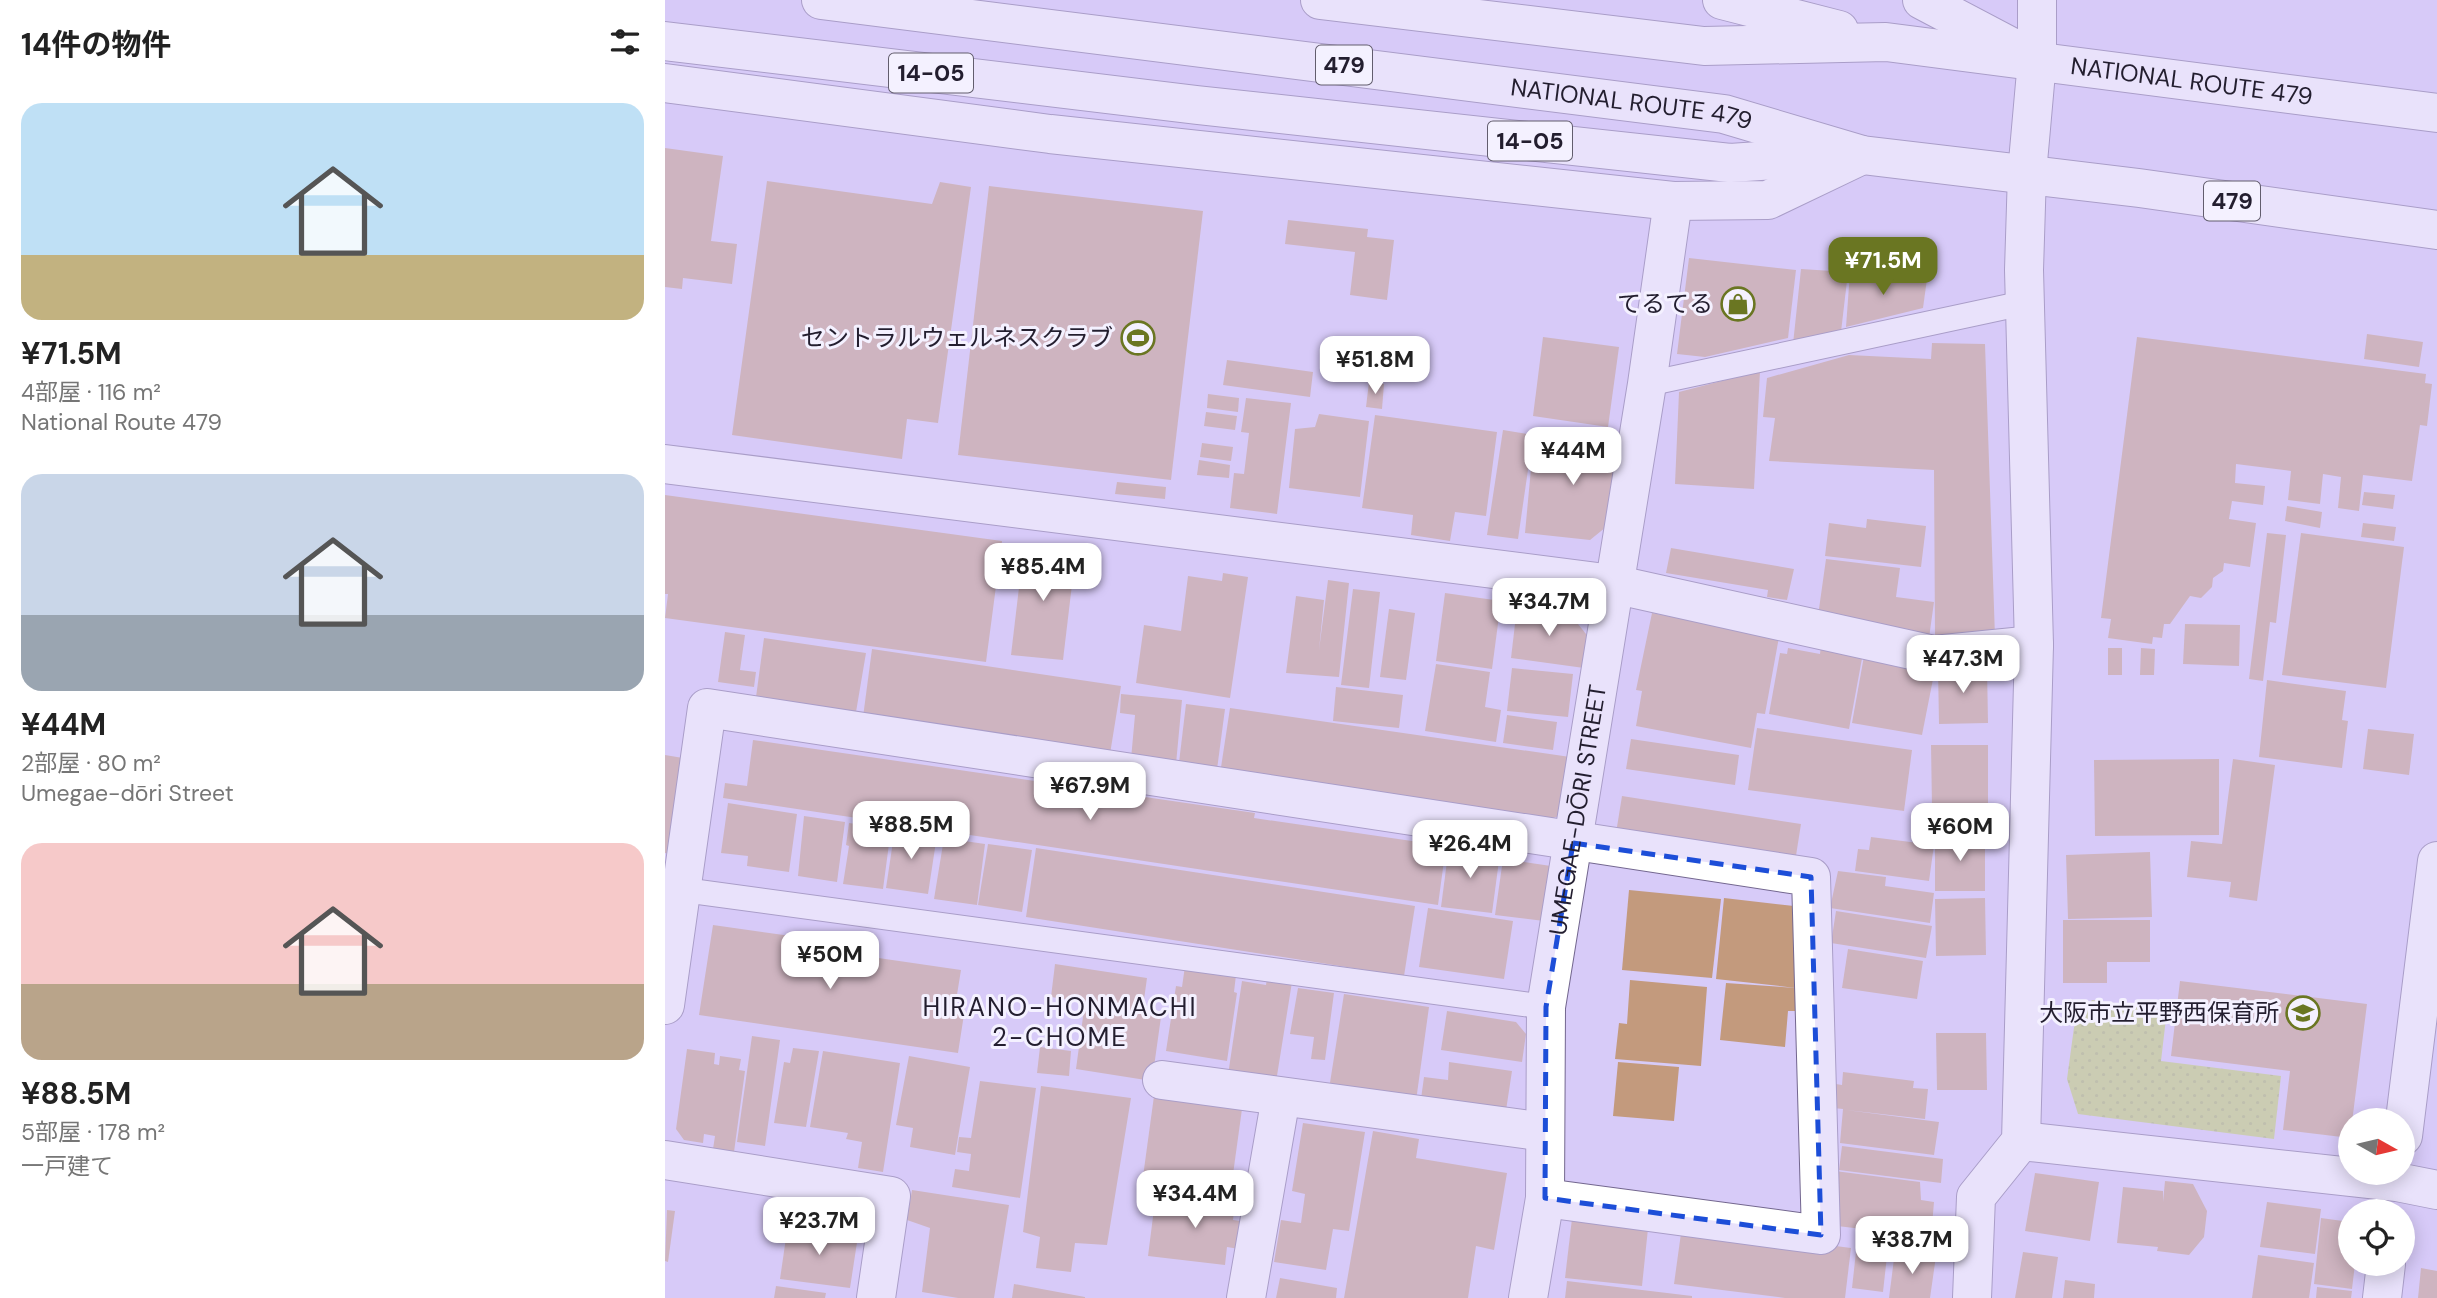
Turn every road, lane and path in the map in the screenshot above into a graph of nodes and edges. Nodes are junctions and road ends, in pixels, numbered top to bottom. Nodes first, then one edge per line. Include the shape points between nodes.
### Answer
1 (821, 0) edge
2 (1320, 0) edge
3 (1722, 0) edge
4 (1922, 0) edge
5 (2037, 0) edge
6 (665, 41) edge
7 (1886, 42) junction
8 (2038, 61) junction
9 (665, 83) edge
10 (2437, 113) edge
11 (1862, 155) junction
12 (2027, 173) junction
13 (1673, 201) junction
14 (2437, 230) edge
15 (2024, 303) junction
16 (1647, 384) junction
17 (665, 464) edge
18 (1613, 584) junction
19 (2034, 645) junction
20 (1573, 843) junction
21 (2437, 861) edge
22 (674, 889) edge
23 (665, 1005) edge
24 (1546, 1007) junction
25 (1161, 1080) dead end
26 (1281, 1097) junction
27 (2406, 1108) edge
28 (1545, 1132) junction
29 (2021, 1141) junction
30 (665, 1160) edge
31 (2396, 1189) edge
32 (2437, 1190) edge
33 (1545, 1198) junction
34 (2385, 1276) edge
35 (876, 1298) edge
36 (1246, 1298) edge
37 (1528, 1298) edge
38 (1972, 1298) edge
39 (2382, 1298) edge

1 - 11 main road, NATIONAL ROUTE 479 / 479 via 1724,114
2 - 7 main road, NATIONAL ROUTE 479 via 1704,46
3 - 7 main road
4 - 8 main road
5 - 8 main road
6 - 11 main road, 14-05 via 1730,163
7 - 8 main road, NATIONAL ROUTE 479
8 - 10 main road, NATIONAL ROUTE 479
8 - 12 main road
9 - 13 main road via 1049,134
11 - 12 main road, NATIONAL ROUTE 479 / 479
11 - 13 main road via 1768,200
12 - 14 main road, NATIONAL ROUTE 479 / 479
12 - 15 main road
13 - 16 main road, UMEGAE-DŌRI STREET
15 - 16 lane
15 - 19 main road
16 - 18 main road, UMEGAE-DŌRI STREET
17 - 18 main road
18 - 19 main road via 1934,655
18 - 20 main road, UMEGAE-DŌRI STREET
19 - 29 main road
20 - 22 main road via 707,708
20 - 24 main road, UMEGAE-DŌRI STREET
20 - 33 main road via 1811,877 1821,1235
21 - 27 main road
22 - 23 main road
22 - 24 lane
24 - 28 main road, UMEGAE-DŌRI STREET
25 - 26 main road
26 - 28 main road
26 - 36 main road
28 - 33 main road, UMEGAE-DŌRI STREET
29 - 31 main road
29 - 38 main road via 1976,1197
30 - 35 main road via 891,1196
31 - 32 main road
33 - 37 main road, UMEGAE-DŌRI STREET
34 - 39 main road

